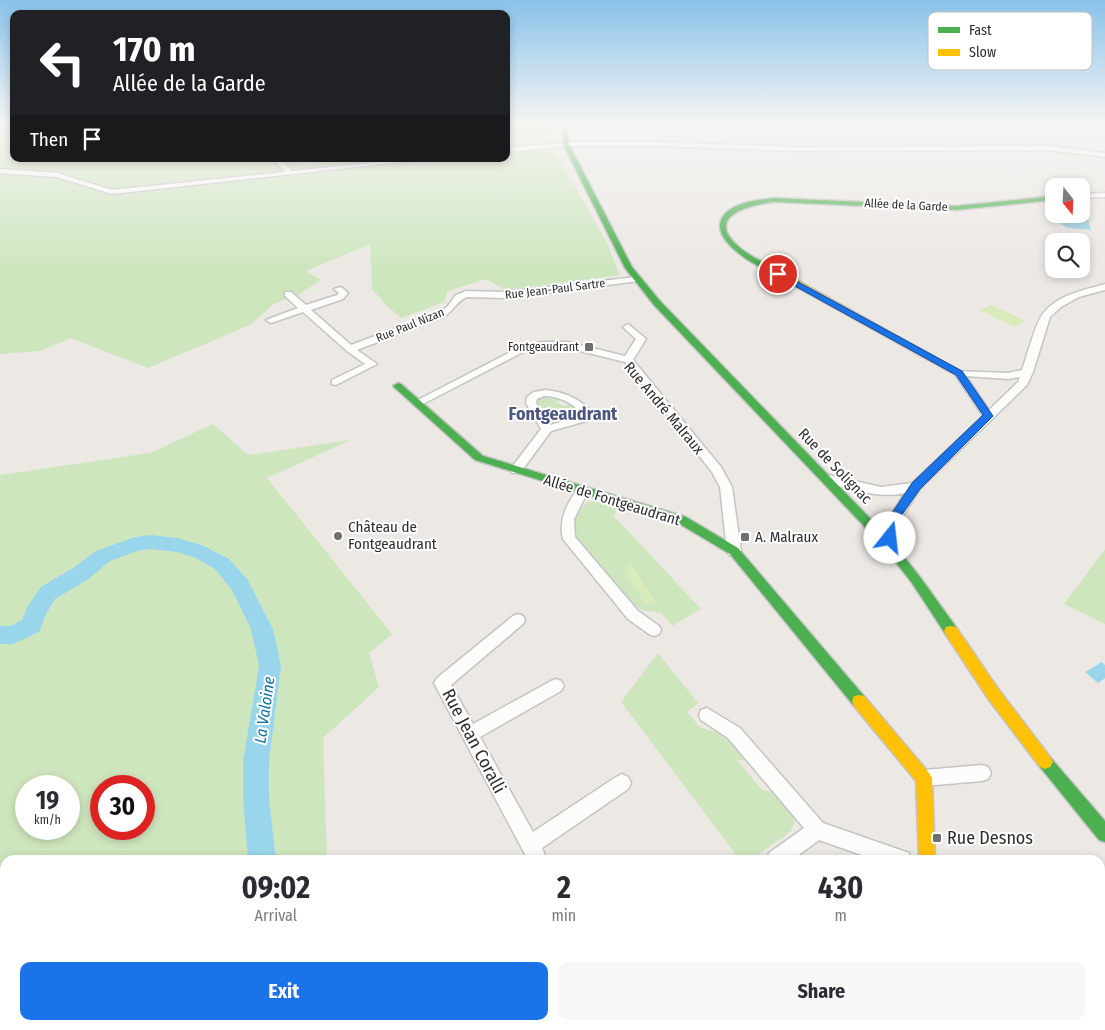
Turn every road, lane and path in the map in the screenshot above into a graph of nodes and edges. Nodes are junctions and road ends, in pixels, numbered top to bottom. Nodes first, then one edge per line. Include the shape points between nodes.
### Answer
1 (15, 172) edge
2 (299, 172) edge
3 (580, 172) edge
4 (290, 173) joint
5 (1105, 195) edge
6 (1090, 196) edge
7 (1045, 199) edge
8 (636, 279) junction
9 (1105, 287) edge
10 (338, 289) dead end
11 (288, 294) dead end
12 (470, 294) joint
13 (306, 309) junction
14 (272, 320) dead end
15 (628, 327) dead end
16 (350, 349) junction
17 (628, 360) junction
18 (1028, 372) junction
19 (959, 373) junction
20 (336, 382) dead end
21 (398, 386) dead end
22 (417, 403) junction
23 (988, 416) junction
24 (547, 429) junction
25 (516, 470) junction
26 (828, 480) junction
27 (916, 486) junction
28 (583, 489) junction
29 (887, 543) junction
30 (734, 551) junction
31 (518, 620) dead end
32 (654, 630) dead end
33 (556, 686) dead end
34 (707, 715) dead end
35 (470, 734) junction
36 (982, 774) dead end
37 (924, 778) junction
38 (622, 783) dead end
39 (817, 830) junction
40 (1105, 834) edge
41 (534, 853) edge
42 (783, 855) edge
43 (888, 855) edge
44 (927, 855) edge

1 - 4 street via 58,175 112,192
2 - 4 street
3 - 8 street, Rue de Solignac
5 - 6 street
7 - 19 street, Allée de la Garde via 956,208 766,201 733,211 722,221 724,238 745,256
8 - 12 street, Rue Jean-Paul Sartre via 504,295
8 - 26 street, Rue de Solignac
9 - 18 street via 1076,295 1046,316
10 - 13 street via 344,293
11 - 13 street
12 - 16 street, Rue Paul Nizan via 459,297 442,314
13 - 14 street
13 - 16 street
15 - 17 street via 641,339
16 - 20 street via 377,367
17 - 22 street, Rue André Malraux via 568,345 531,347
17 - 30 street, Rue André Malraux via 717,470 726,487
18 - 19 street, Allée de la Garde via 1008,376
18 - 23 street via 1023,383
19 - 23 street, Allée de la Garde
21 - 22 street, Allée de Fontgeaudrant
22 - 25 street, Allée de Fontgeaudrant via 478,458
23 - 27 street
24 - 24 street via 531,403 532,397 549,393 580,404 587,414 586,418
24 - 25 street
25 - 28 street, Allée de Fontgeaudrant
26 - 27 street via 890,492
26 - 29 street, Rue de Solignac
27 - 29 street via 896,516
28 - 30 street, Allée de Fontgeaudrant via 682,520
28 - 32 street via 568,517 569,539 633,615
29 - 40 street, Rue de Solignac via 994,695
30 - 37 street, Allée de Fontgeaudrant
31 - 35 street, Rue Jean Coralli via 442,683
33 - 35 street
34 - 39 street via 734,733
35 - 41 street, Rue Jean Coralli
36 - 37 street
37 - 44 street
38 - 41 street
39 - 42 street
39 - 43 street

